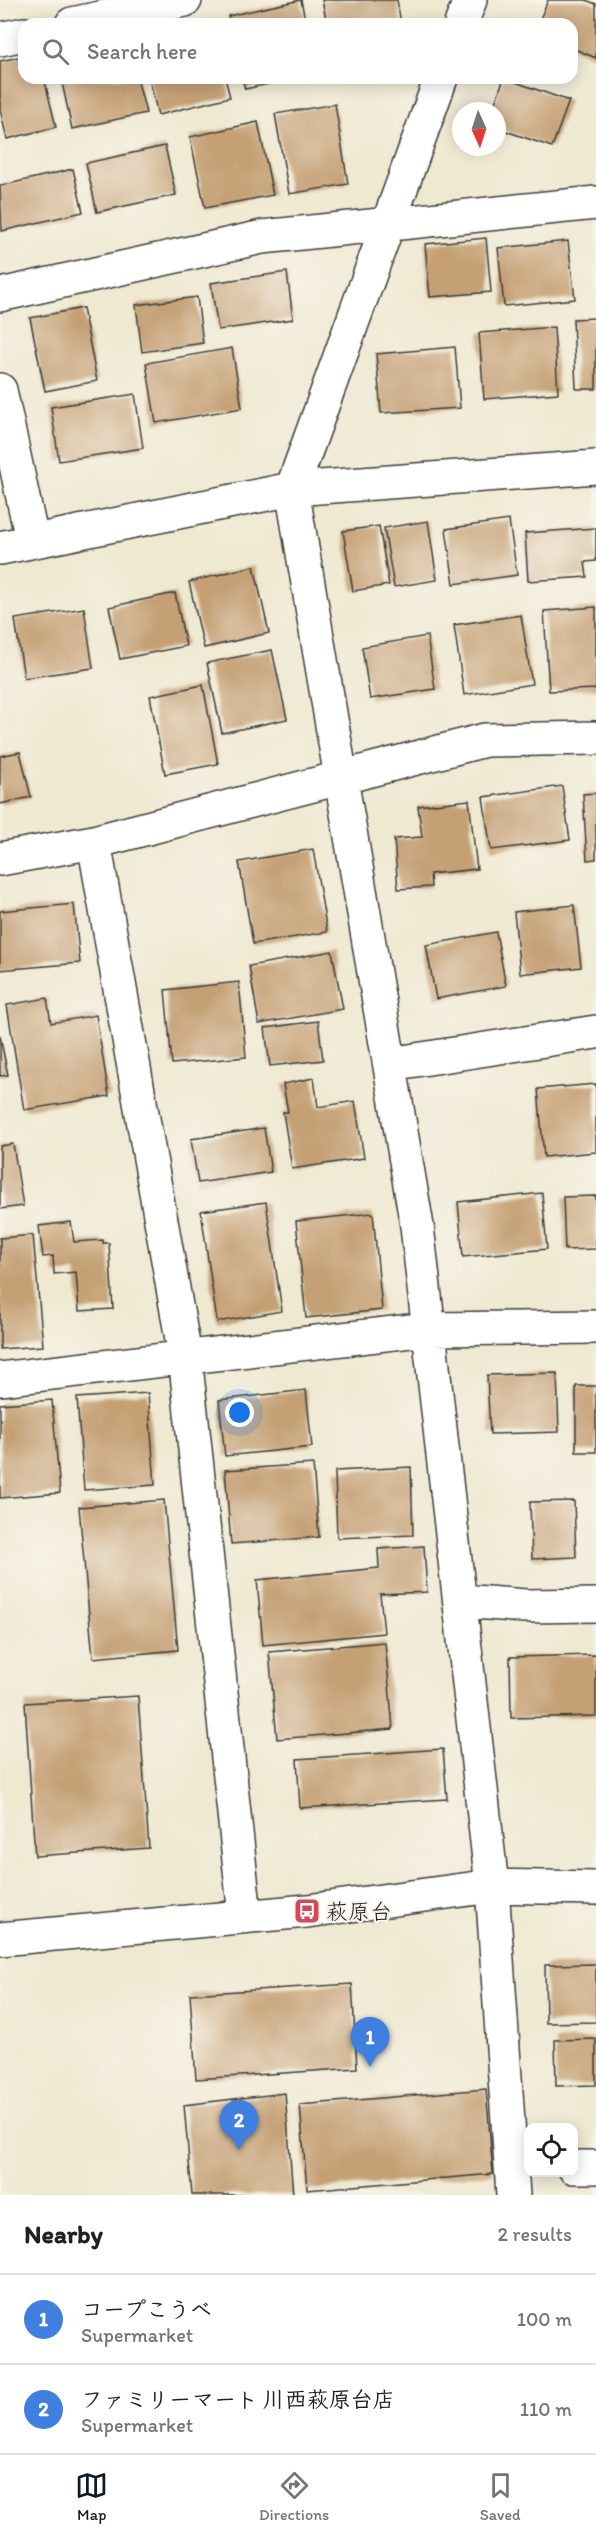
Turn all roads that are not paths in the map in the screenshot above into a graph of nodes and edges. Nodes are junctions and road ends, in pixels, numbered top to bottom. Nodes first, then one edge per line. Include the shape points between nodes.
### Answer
1 (185, 0) edge
2 (470, 0) edge
3 (100, 18) edge
4 (463, 18) edge
5 (18, 35) edge
6 (0, 39) edge
7 (439, 84) edge
8 (596, 203) edge
9 (385, 226) junction
10 (0, 295) edge
11 (0, 390) edge
12 (596, 467) edge
13 (292, 489) junction
14 (32, 540) junction
15 (0, 548) edge
16 (596, 738) edge
17 (339, 776) junction
18 (94, 842) junction
19 (0, 858) edge
20 (596, 1032) edge
21 (390, 1064) junction
22 (596, 1327) edge
23 (428, 1329) junction
24 (185, 1356) junction
25 (0, 1379) edge
26 (461, 1601) junction
27 (596, 1605) edge
28 (492, 1886) junction
29 (596, 1888) edge
30 (245, 1916) junction
31 (0, 1939) edge
32 (578, 2167) edge
33 (596, 2168) edge
34 (518, 2176) edge

1 - 3 street
2 - 4 street
5 - 6 street
7 - 9 street
8 - 9 street
9 - 10 street via 262,237
9 - 13 street
11 - 14 street
12 - 13 street
13 - 14 street
13 - 17 street
14 - 15 street
16 - 17 street via 485,740
17 - 18 street
17 - 21 street
18 - 19 street
18 - 24 street
20 - 21 street
21 - 23 street via 417,1226
22 - 23 street
23 - 24 street
23 - 26 street
24 - 25 street
24 - 30 street
26 - 27 street
26 - 28 street
28 - 29 street
28 - 30 street
28 - 34 street
30 - 31 street
32 - 33 street

